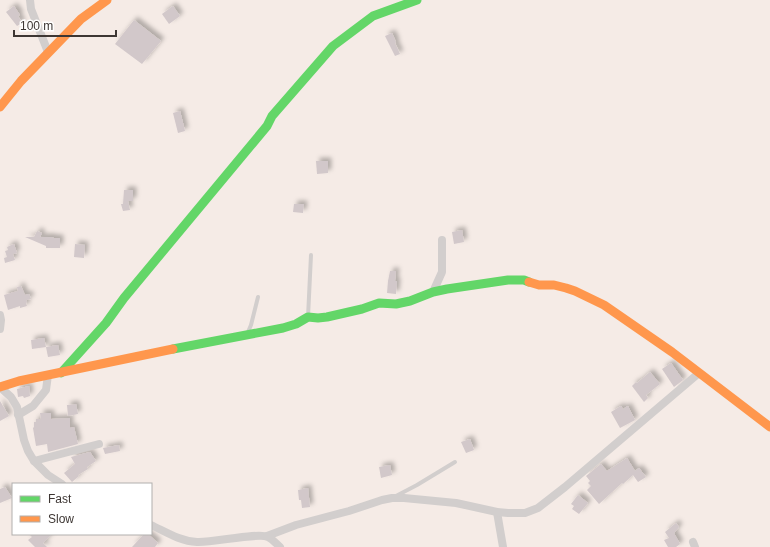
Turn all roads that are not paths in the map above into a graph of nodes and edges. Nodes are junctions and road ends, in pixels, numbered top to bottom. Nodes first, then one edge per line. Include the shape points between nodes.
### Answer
1 (30, 0) edge
2 (107, 0) edge
3 (417, 0) edge
4 (48, 52) junction
5 (0, 107) edge
6 (442, 240) dead end
7 (311, 256) dead end
8 (433, 292) junction
9 (258, 297) dead end
10 (0, 315) edge
11 (308, 317) junction
12 (0, 329) edge
13 (247, 334) junction
14 (61, 373) junction
15 (699, 373) junction
16 (48, 375) junction
17 (0, 387) edge
18 (18, 415) junction
19 (770, 427) edge
20 (99, 444) dead end
21 (34, 461) junction
22 (455, 462) dead end
23 (60, 483) edge
24 (392, 498) junction
25 (497, 512) junction
26 (152, 525) edge
27 (267, 536) junction
28 (280, 547) edge
29 (503, 547) edge

1 - 4 street
2 - 4 street via 81,19
3 - 14 street via 374,16 333,46 272,116 267,126 106,323
4 - 5 street
6 - 8 street via 442,272
7 - 11 lane
8 - 11 street via 400,303 379,303 328,317
8 - 15 street via 508,280 524,280 539,285 566,288 612,311
9 - 13 lane
10 - 12 street
11 - 13 street via 284,328
13 - 14 street
14 - 16 street
15 - 19 street
15 - 25 street via 538,508 525,512
16 - 17 street
16 - 18 street via 46,390 33,406
17 - 18 street via 11,397
18 - 21 street via 24,440
20 - 21 street
21 - 23 street
22 - 24 lane
24 - 25 street via 456,503
24 - 27 street via 296,525
25 - 29 street
26 - 27 street via 186,541 206,542
27 - 28 street

